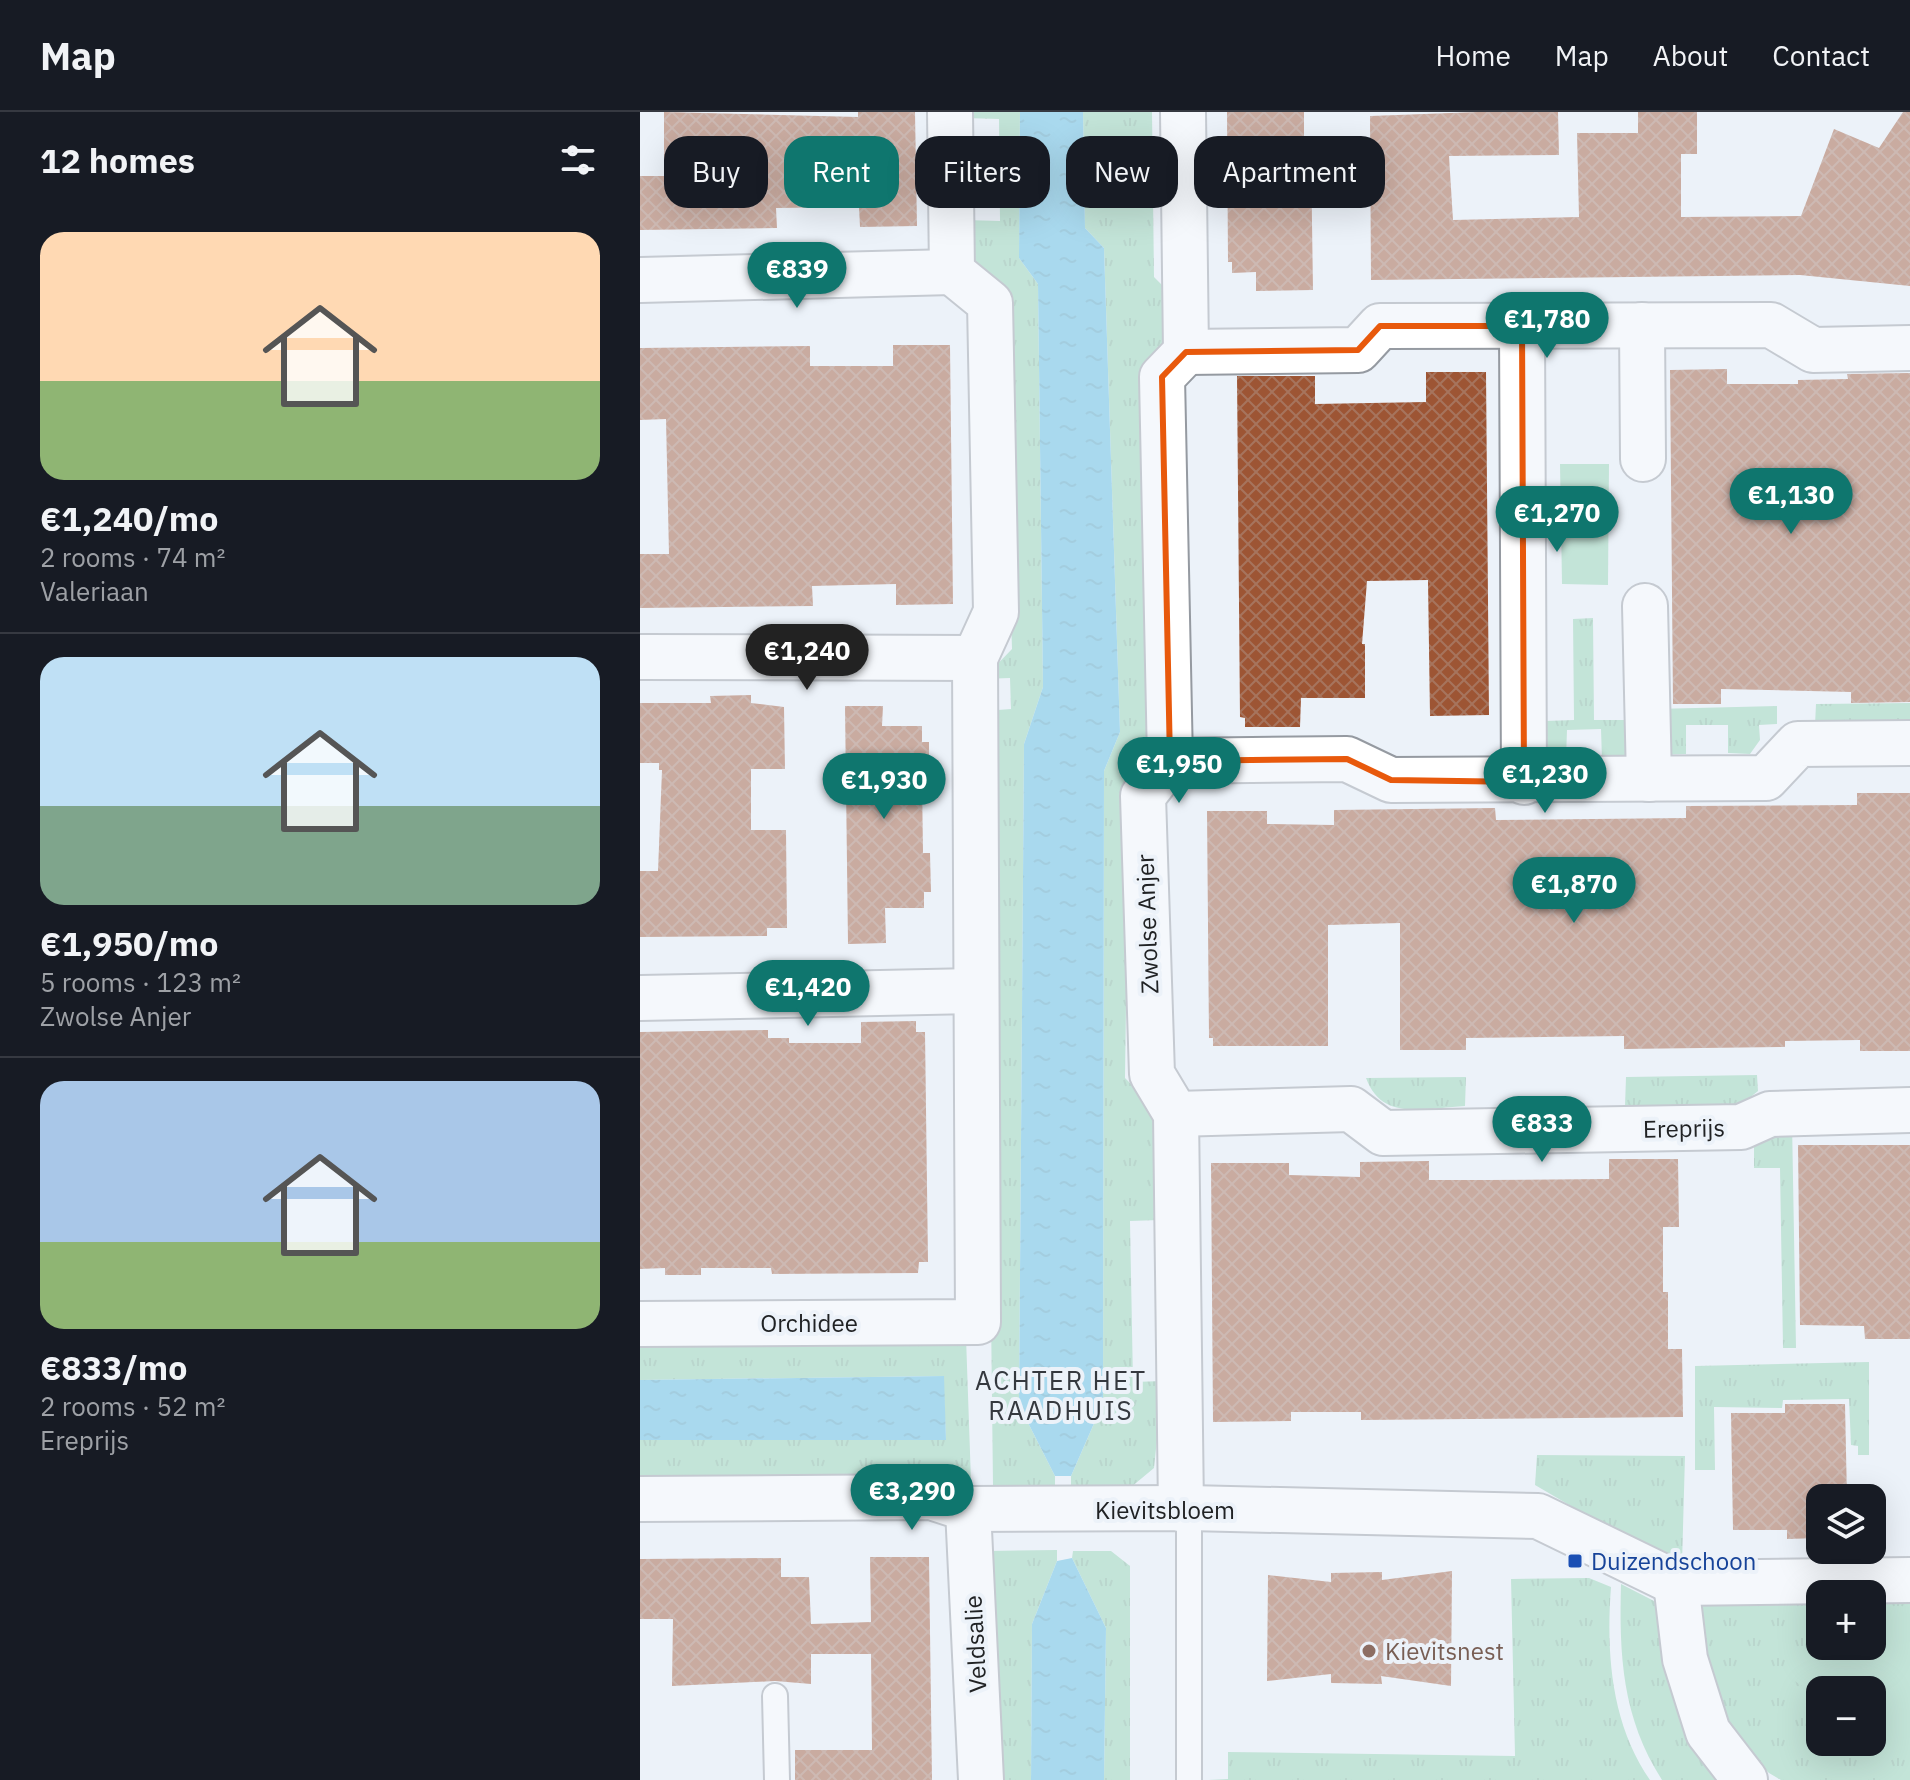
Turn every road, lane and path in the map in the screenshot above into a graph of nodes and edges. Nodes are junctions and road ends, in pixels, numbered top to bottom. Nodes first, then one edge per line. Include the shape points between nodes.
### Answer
1 (950, 112) edge
2 (1183, 112) edge
3 (952, 272) junction
4 (640, 280) edge
5 (1642, 325) junction
6 (1522, 326) junction
7 (1910, 348) edge
8 (1186, 352) junction
9 (1643, 459) dead end
10 (1645, 606) dead end
11 (640, 657) edge
12 (975, 658) junction
13 (1910, 743) edge
14 (1170, 761) junction
15 (1649, 779) junction
16 (1524, 782) junction
17 (974, 991) junction
18 (640, 998) edge
19 (1910, 1110) edge
20 (1176, 1114) junction
21 (640, 1324) edge
22 (640, 1499) edge
23 (1185, 1508) junction
24 (968, 1509) junction
25 (1910, 1580) edge
26 (1676, 1583) junction
27 (775, 1696) dead end
28 (777, 1780) edge
29 (981, 1780) edge
30 (1189, 1780) edge
31 (1745, 1780) edge

1 - 3 street
2 - 8 street
3 - 4 street
3 - 12 street via 990,303 996,612
5 - 6 street
5 - 7 street via 1771,325 1813,350
5 - 9 street
6 - 8 street via 1380,326 1358,350
6 - 16 street
8 - 14 street via 1162,377
10 - 15 street
11 - 12 street
12 - 17 street
13 - 15 street via 1798,744 1766,778
14 - 16 street via 1347,759 1391,780
14 - 20 street, Zwolse Anjer via 1143,796 1152,1074
15 - 16 street
17 - 18 street
17 - 21 street, Orchidee via 978,1322
19 - 20 street, Ereprijs via 1770,1114 1741,1127 1383,1133 1351,1109
20 - 23 street
22 - 24 street, Kievitsbloem via 931,1497
23 - 24 street, Kievitsbloem
23 - 26 street, Kievitsbloem via 1538,1516
23 - 30 lane
24 - 29 street, Veldsalie
25 - 26 street, Kievitsbloem
26 - 31 street via 1685,1659 1708,1732
27 - 28 lane

